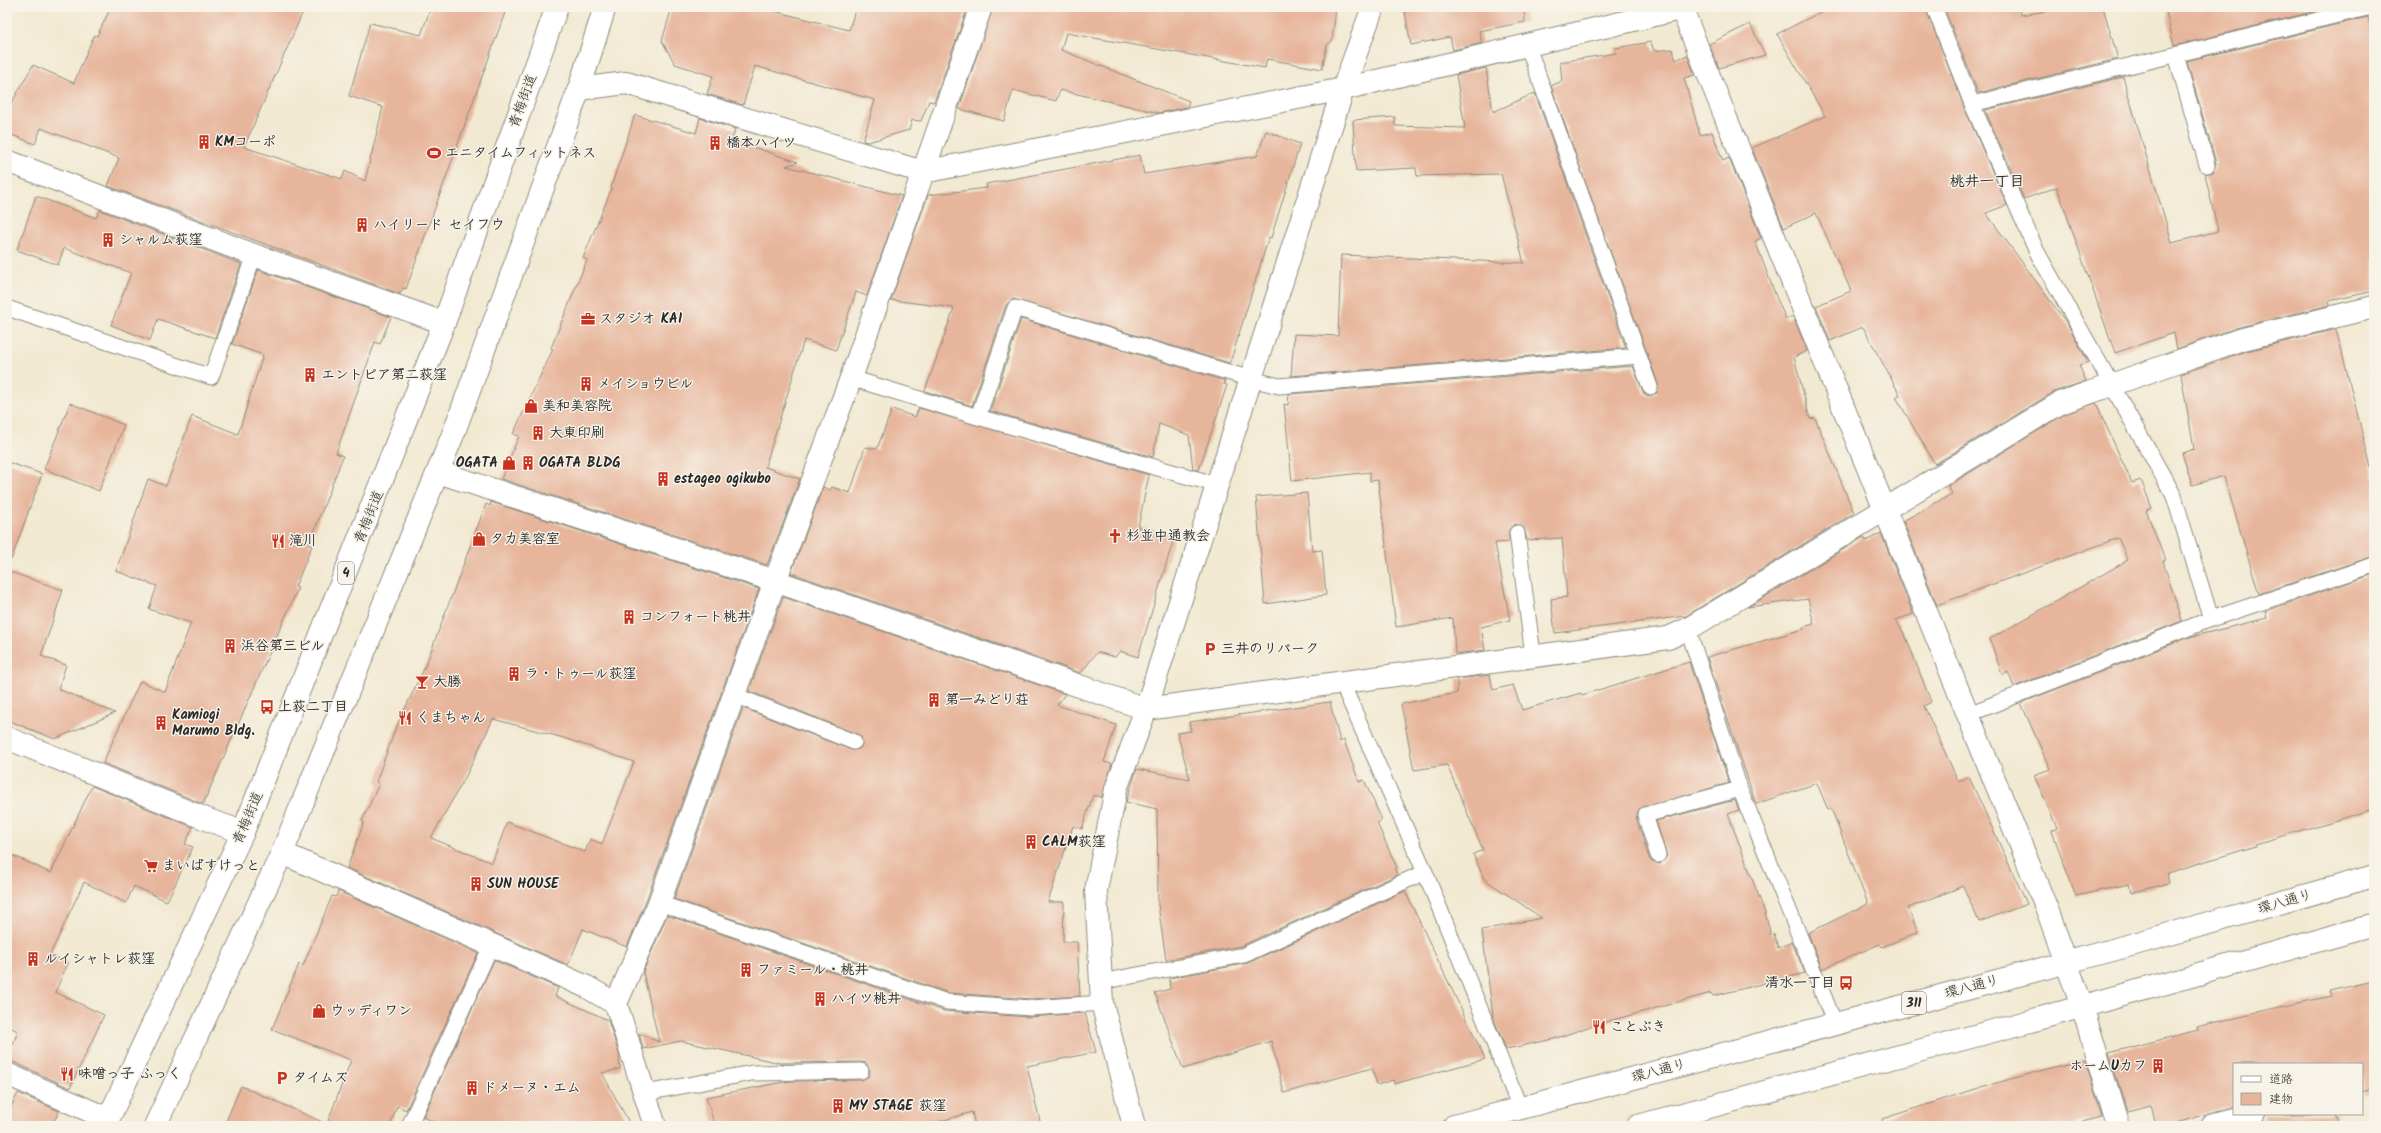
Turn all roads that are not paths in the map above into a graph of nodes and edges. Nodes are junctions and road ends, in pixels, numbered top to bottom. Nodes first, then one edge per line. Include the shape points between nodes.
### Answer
1 (556, 7) edge
2 (605, 7) edge
3 (981, 7) edge
4 (1373, 7) edge
5 (1934, 7) edge
6 (2371, 7) edge
7 (1683, 8) edge
8 (1527, 44) junction
9 (2176, 55) junction
10 (579, 89) junction
11 (1343, 89) junction
12 (1972, 104) junction
13 (7, 161) edge
14 (2207, 165) dead end
15 (923, 172) junction
16 (254, 255) junction
17 (2374, 307) edge
18 (7, 308) edge
19 (444, 323) junction
20 (1639, 356) junction
21 (851, 378) junction
22 (1251, 379) junction
23 (2110, 385) junction
24 (1650, 387) dead end
25 (978, 417) junction
26 (438, 472) junction
27 (1218, 485) junction
28 (1884, 510) junction
29 (1516, 533) dead end
30 (2374, 565) edge
31 (775, 581) junction
32 (2211, 619) junction
33 (1688, 629) junction
34 (1533, 655) junction
35 (1341, 681) junction
36 (734, 694) junction
37 (1146, 709) junction
38 (1969, 714) junction
39 (7, 738) edge
40 (854, 742) dead end
41 (1740, 789) junction
42 (243, 832) junction
43 (282, 853) junction
44 (1658, 855) dead end
45 (1425, 872) junction
46 (2374, 876) edge
47 (660, 903) junction
48 (2374, 925) edge
49 (491, 946) junction
50 (2068, 962) junction
51 (1101, 993) junction
52 (616, 1004) junction
53 (2082, 1006) junction
54 (1835, 1024) junction
55 (860, 1071) dead end
56 (7, 1074) edge
57 (645, 1093) junction
58 (1520, 1108) junction
59 (2250, 1115) edge
60 (107, 1122) edge
61 (155, 1126) edge
62 (409, 1126) edge
63 (655, 1126) edge
64 (1134, 1126) edge
65 (1454, 1126) edge
66 (1638, 1126) edge
67 (2118, 1126) edge
68 (2212, 1126) edge

1 - 19 street, 青梅街道 / 4
2 - 10 street
3 - 15 street
4 - 11 street
5 - 12 lane
6 - 9 lane
7 - 8 street
7 - 28 street
8 - 11 street
8 - 20 lane
9 - 12 lane
9 - 14 lane
10 - 15 street via 626,83
10 - 26 street
11 - 15 street
11 - 22 street
12 - 23 lane via 2038,252
13 - 16 street
15 - 21 street
16 - 18 lane via 211,377
16 - 19 street
17 - 23 street via 2239,340
19 - 42 street, 青梅街道 / 4
20 - 22 lane via 1279,386
20 - 24 lane
21 - 25 lane
21 - 31 street
22 - 25 lane via 1015,308
22 - 27 street
23 - 28 street via 2060,403
23 - 32 lane via 2174,496
25 - 27 lane
26 - 31 street
26 - 43 street
27 - 37 street
28 - 33 street
28 - 38 street
29 - 34 lane
30 - 32 lane
31 - 36 street
31 - 37 street
32 - 38 lane
33 - 34 street via 1668,638
33 - 41 lane
34 - 35 street
35 - 37 street
35 - 45 lane
36 - 40 lane
36 - 47 street
37 - 51 street via 1116,789 1096,890
38 - 50 street
39 - 42 street
41 - 44 lane via 1645,815
41 - 54 lane
42 - 60 street, 青梅街道 / 4
43 - 49 street
43 - 61 street
45 - 51 lane via 1244,955
45 - 58 lane
46 - 50 street, 環八通り / 311
47 - 51 lane via 947,1002 1031,1008
47 - 52 street
48 - 53 street
49 - 52 street via 587,987
49 - 62 lane
50 - 53 street
50 - 54 street, 環八通り / 311
51 - 64 street
52 - 57 street
53 - 66 street
53 - 67 street
54 - 58 street, 環八通り / 311
55 - 57 lane via 752,1073
56 - 60 street
57 - 63 street
58 - 65 street, 環八通り / 311
59 - 68 street

